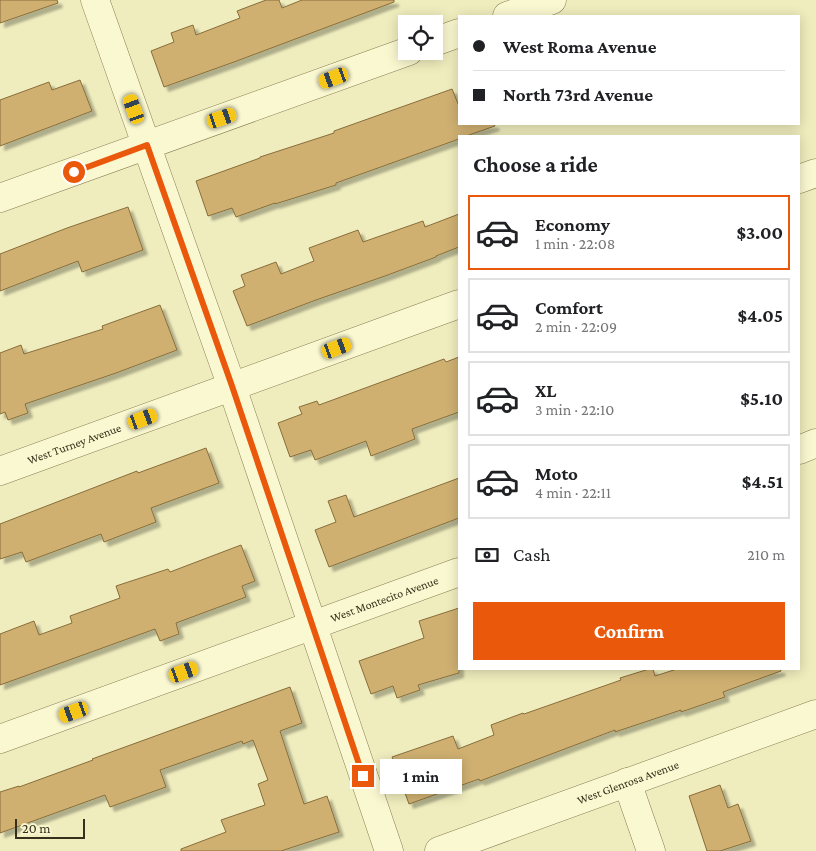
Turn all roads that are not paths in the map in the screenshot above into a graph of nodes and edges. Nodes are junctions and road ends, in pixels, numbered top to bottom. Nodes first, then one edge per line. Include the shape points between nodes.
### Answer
1 (95, 0) edge
2 (552, 0) edge
3 (510, 15) edge
4 (458, 33) edge
5 (443, 39) edge
6 (398, 55) edge
7 (147, 145) junction
8 (816, 173) edge
9 (800, 179) edge
10 (0, 198) edge
11 (458, 304) edge
12 (232, 386) junction
13 (816, 444) edge
14 (800, 450) edge
15 (0, 470) edge
16 (458, 572) edge
17 (312, 625) junction
18 (816, 714) edge
19 (0, 740) edge
20 (627, 782) junction
21 (389, 851) edge
22 (439, 851) edge
23 (651, 851) edge

1 - 7 street
2 - 3 street
4 - 5 street
6 - 7 street
7 - 10 street
7 - 12 street
8 - 9 street
11 - 12 street, West Turney Avenue
12 - 15 street, West Turney Avenue
12 - 17 street
13 - 14 street
16 - 17 street, West Montecito Avenue
17 - 19 street, West Montecito Avenue
17 - 21 street
18 - 20 street, West Glenrosa Avenue
20 - 22 street, West Glenrosa Avenue
20 - 23 street

